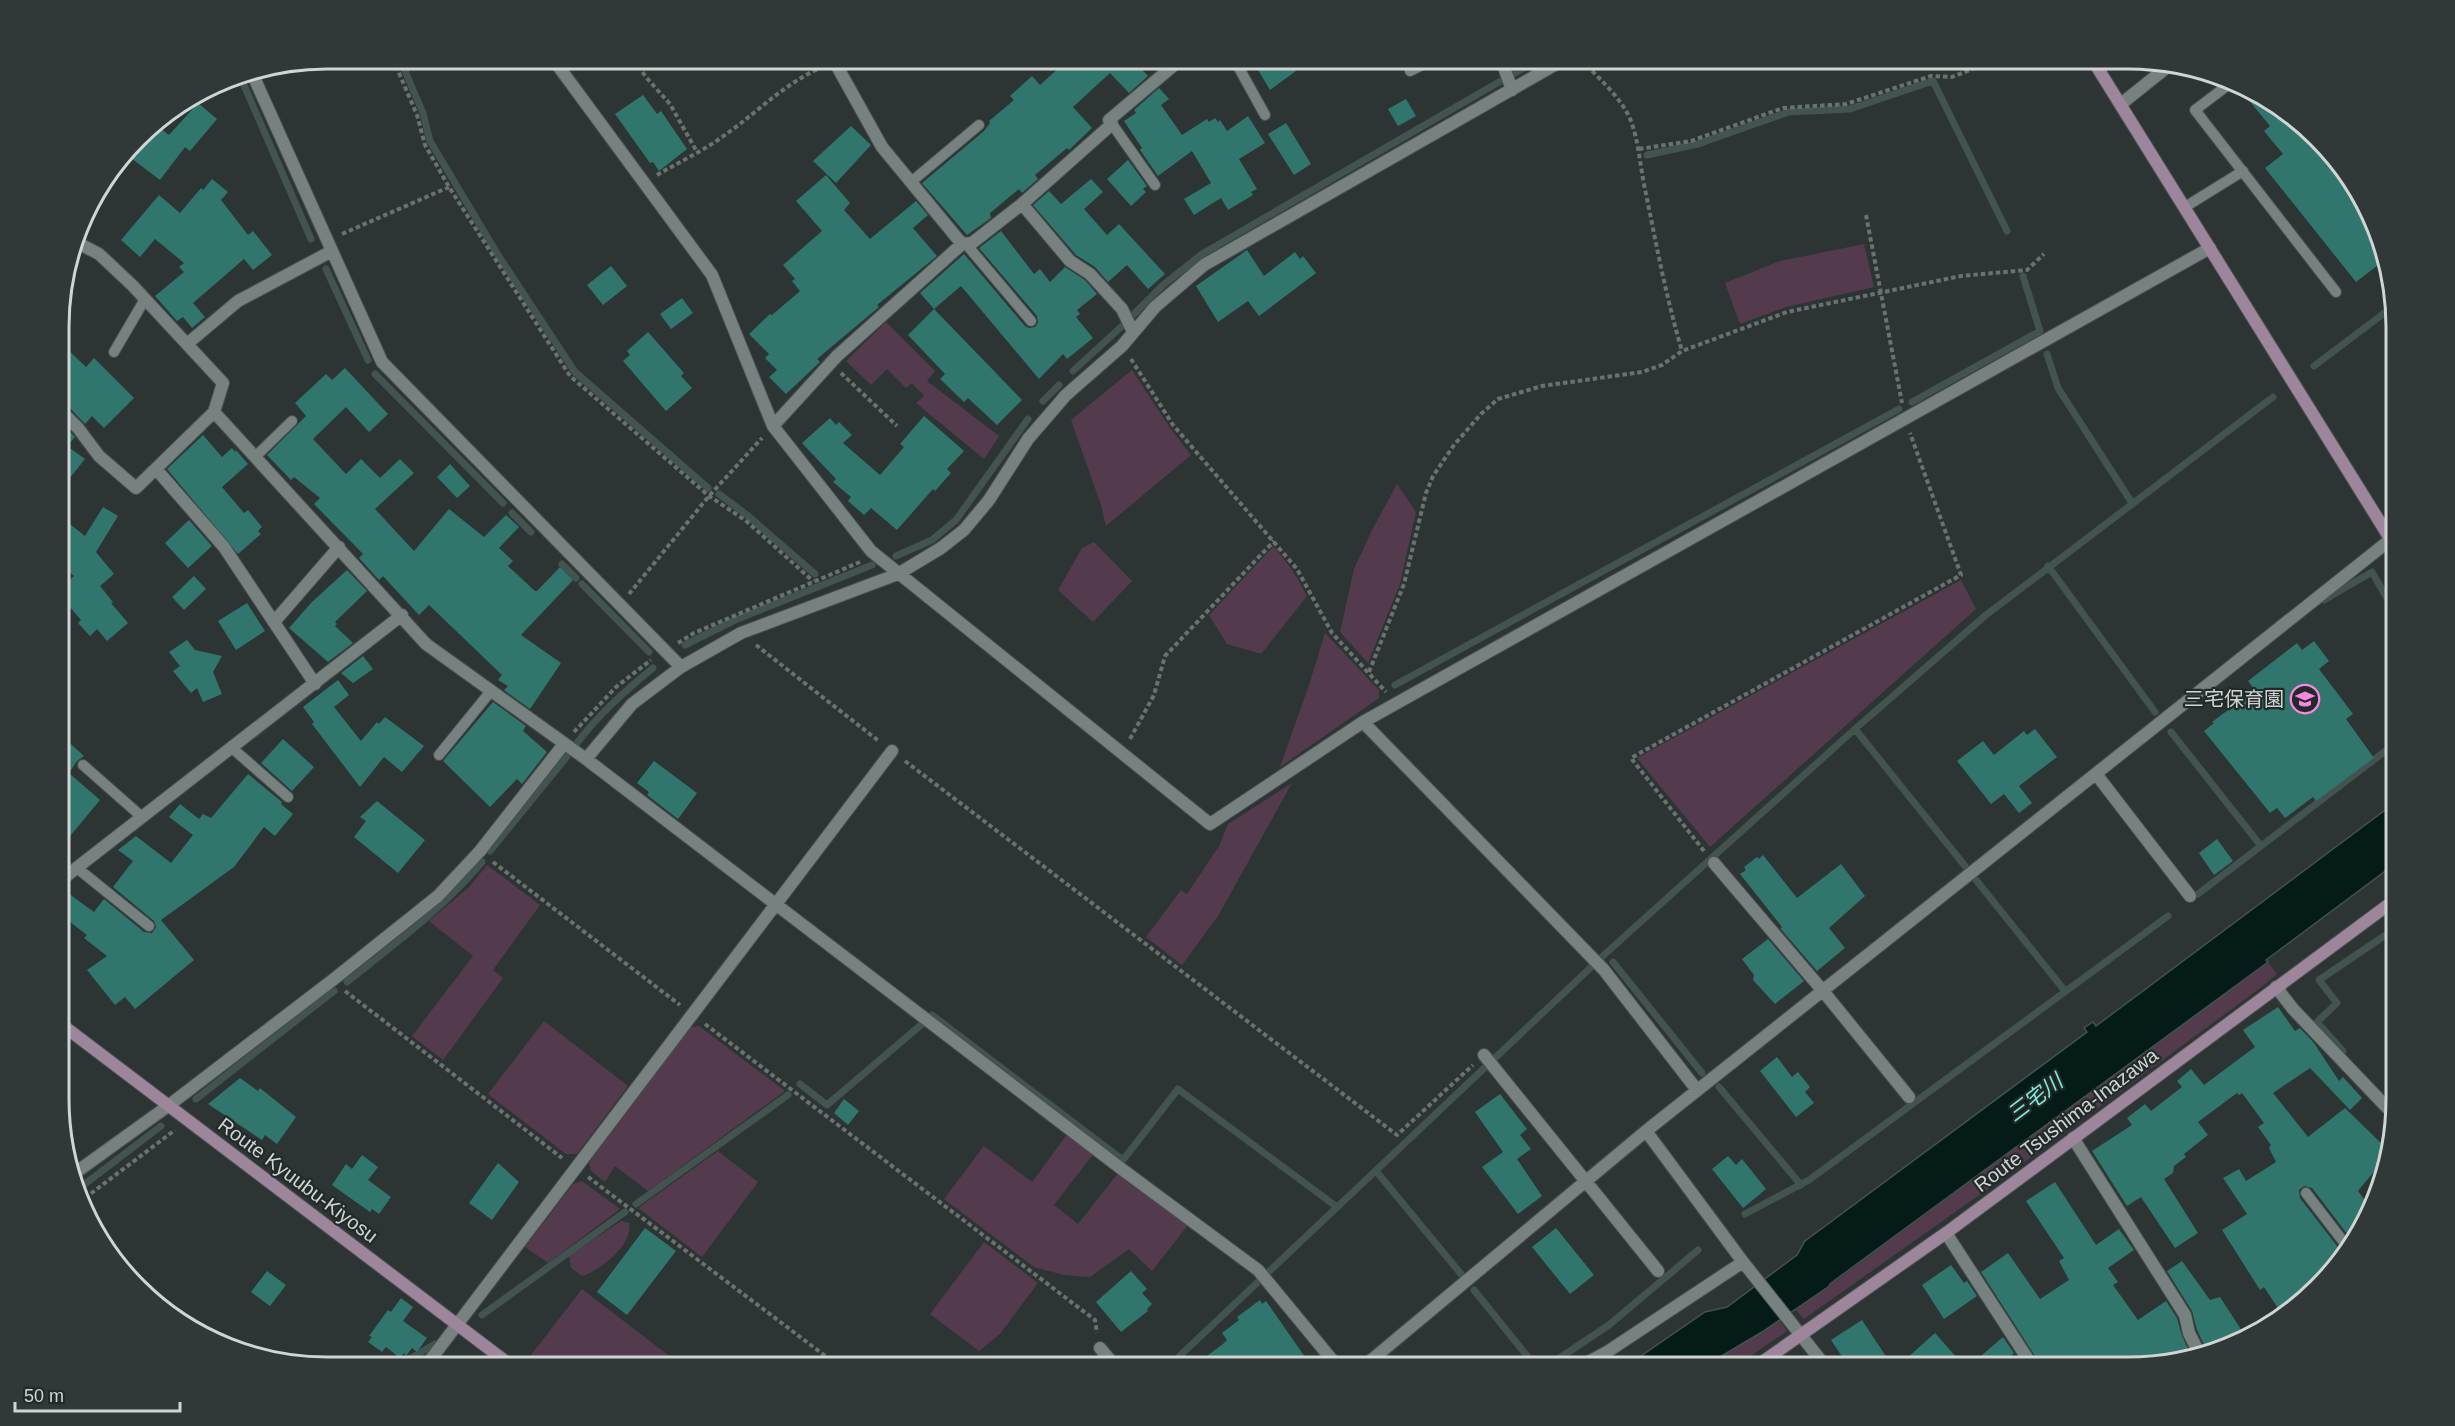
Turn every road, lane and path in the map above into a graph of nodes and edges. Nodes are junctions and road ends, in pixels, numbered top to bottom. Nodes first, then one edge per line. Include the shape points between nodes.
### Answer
1 (398, 69) edge
2 (561, 69) edge
3 (641, 69) edge
4 (816, 69) edge
5 (839, 69) edge
6 (1168, 69) edge
7 (1240, 69) edge
8 (1414, 69) edge
9 (1505, 69) edge
10 (1547, 69) edge
11 (1591, 69) edge
12 (1971, 69) edge
13 (2099, 69) edge
14 (1410, 71) dead end
15 (2162, 71) edge
16 (255, 80) edge
17 (2224, 88) edge
18 (1512, 90) junction
19 (2121, 104) junction
20 (1265, 115) dead end
21 (1112, 124) junction
22 (978, 125) dead end
23 (1639, 149) junction
24 (697, 152) junction
25 (2243, 171) junction
26 (911, 182) junction
27 (644, 183) junction
28 (1155, 184) dead end
29 (449, 187) junction
30 (1022, 204) junction
31 (2185, 207) junction
32 (1866, 215) dead end
33 (964, 244) junction
34 (82, 246) edge
35 (330, 246) junction
36 (2210, 248) junction
37 (2044, 254) dead end
38 (1881, 291) junction
39 (2336, 292) dead end
40 (145, 299) junction
41 (1031, 321) dead end
42 (1133, 332) junction
43 (187, 344) junction
44 (1122, 346) junction
45 (1682, 351) junction
46 (114, 352) dead end
47 (830, 363) junction
48 (214, 412) junction
49 (1905, 418) junction
50 (69, 419) edge
51 (292, 421) dead end
52 (773, 426) junction
53 (897, 426) dead end
54 (255, 457) junction
55 (156, 469) junction
56 (710, 496) junction
57 (2386, 527) edge
58 (1274, 541) junction
59 (2386, 541) edge
60 (339, 547) junction
61 (898, 574) junction
62 (813, 581) dead end
63 (620, 605) junction
64 (402, 615) junction
65 (274, 622) junction
66 (741, 633) junction
67 (681, 667) junction
68 (1369, 672) junction
69 (315, 684) junction
70 (490, 691) junction
71 (1396, 704) junction
72 (1363, 722) junction
73 (564, 744) junction
74 (232, 748) junction
75 (892, 751) junction
76 (1120, 752) junction
77 (439, 755) dead end
78 (586, 759) junction
79 (83, 765) dead end
80 (2096, 774) junction
81 (288, 797) dead end
82 (142, 817) junction
83 (480, 851) junction
84 (1704, 851) dead end
85 (1714, 863) dead end
86 (77, 868) junction
87 (69, 874) edge
88 (2190, 896) dead end
89 (776, 904) junction
90 (2386, 906) edge
91 (148, 926) dead end
92 (334, 979) junction
93 (2276, 987) junction
94 (1823, 991) junction
95 (692, 1014) junction
96 (69, 1030) edge
97 (1484, 1055) joint
98 (1697, 1090) junction
99 (1909, 1097) dead end
100 (168, 1106) junction
101 (2386, 1107) edge
102 (187, 1120) junction
103 (1646, 1131) junction
104 (2073, 1138) junction
105 (576, 1168) junction
106 (79, 1170) edge
107 (1586, 1181) junction
108 (2306, 1193) dead end
109 (88, 1196) edge
110 (1946, 1233) junction
111 (2344, 1242) edge
112 (1745, 1264) junction
113 (1658, 1271) dead end
114 (456, 1325) junction
115 (1801, 1336) junction
116 (1100, 1348) joint
117 (2196, 1348) edge
118 (432, 1357) edge
119 (499, 1357) edge
120 (827, 1357) edge
121 (1108, 1357) edge
122 (1330, 1357) edge
123 (1375, 1357) edge
124 (1598, 1357) edge
125 (1770, 1357) edge
126 (1818, 1357) edge
127 (2027, 1357) edge

1 - 29 path via 425,145
2 - 27 street
3 - 24 path via 670,104
4 - 24 path via 772,96 729,133
5 - 26 street via 882,147
6 - 21 street via 1109,120
7 - 20 lane
8 - 14 lane
9 - 18 street
10 - 18 street
11 - 23 path via 1630,119
12 - 23 path via 1952,76 1930,76 1846,104 1783,108 1691,141
13 - 19 main road
15 - 19 street
16 - 35 street
17 - 25 lane via 2195,110
18 - 42 street via 1204,266 1155,307
19 - 31 main road
21 - 28 lane
21 - 30 street
22 - 26 lane
23 - 45 path via 1669,308
24 - 27 path
25 - 31 lane
25 - 39 lane
26 - 33 street
27 - 52 street via 712,275
29 - 35 path
29 - 56 path via 570,376
30 - 33 street via 972,243
30 - 42 street via 1070,261 1090,273 1122,309
31 - 36 main road
32 - 38 path
33 - 41 lane
33 - 47 street
34 - 40 street via 99,254
35 - 43 street via 238,302
35 - 63 street via 382,362
36 - 49 street
36 - 57 main road
37 - 38 path via 2027,270 1961,276
38 - 45 path via 1787,312
38 - 49 path
40 - 43 street
40 - 46 lane
42 - 44 street
43 - 48 street via 223,383
44 - 58 path via 1173,425
44 - 61 street via 1066,395 1028,439 989,500 964,530
45 - 68 path via 1662,365 1642,372 1517,392 1497,399 1481,414 1433,476 1404,584
47 - 52 street
47 - 53 path
48 - 54 street
48 - 55 street
49 - 71 street
49 - 84 path via 1961,575 1631,758
50 - 55 street via 99,456 135,488
51 - 54 lane
52 - 56 path
52 - 61 street via 871,551
54 - 60 street
55 - 65 street via 224,547
56 - 62 path via 745,520
56 - 63 path
58 - 68 path via 1297,569 1332,633
58 - 76 path via 1165,656 1155,695
59 - 80 street
60 - 64 street
60 - 65 street
61 - 66 street
61 - 76 street
63 - 67 street
64 - 69 street
64 - 70 street via 426,644
65 - 69 street
66 - 67 street
66 - 75 path
67 - 78 street via 632,704
68 - 71 path
69 - 74 street
70 - 73 street
70 - 77 lane
71 - 72 street
72 - 76 street via 1210,824
72 - 98 street via 1604,970
73 - 78 street
73 - 83 street
74 - 81 lane
74 - 82 street
75 - 89 street
75 - 97 path via 1397,1135
78 - 89 street
79 - 82 lane
80 - 88 street
80 - 94 street
82 - 86 street
83 - 92 street via 438,896
83 - 95 path
85 - 94 street
86 - 87 street
86 - 91 lane
89 - 95 street
89 - 122 street via 1258,1270
90 - 93 main road, Route Tsushima-Inazawa
92 - 100 street
92 - 105 path via 348,995
93 - 101 street
93 - 104 main road, Route Tsushima-Inazawa
94 - 98 street
94 - 99 street
95 - 105 street
95 - 116 path via 1095,1320
96 - 100 main road, Route Kyuubu-Kiyosu
97 - 107 street
98 - 103 street
100 - 102 main road, Route Kyuubu-Kiyosu
100 - 106 street
102 - 109 path
102 - 114 main road, Route Kyuubu-Kiyosu
103 - 107 street
103 - 112 street
104 - 110 main road, Route Tsushima-Inazawa
104 - 117 street via 2185,1315
105 - 114 street
105 - 120 path
107 - 113 street
107 - 123 street
108 - 111 lane
110 - 115 main road, Route Tsushima-Inazawa
110 - 127 street
112 - 115 street
112 - 124 street
114 - 118 street
114 - 119 main road, Route Kyuubu-Kiyosu
115 - 125 main road, Route Tsushima-Inazawa
115 - 126 street
116 - 121 street

